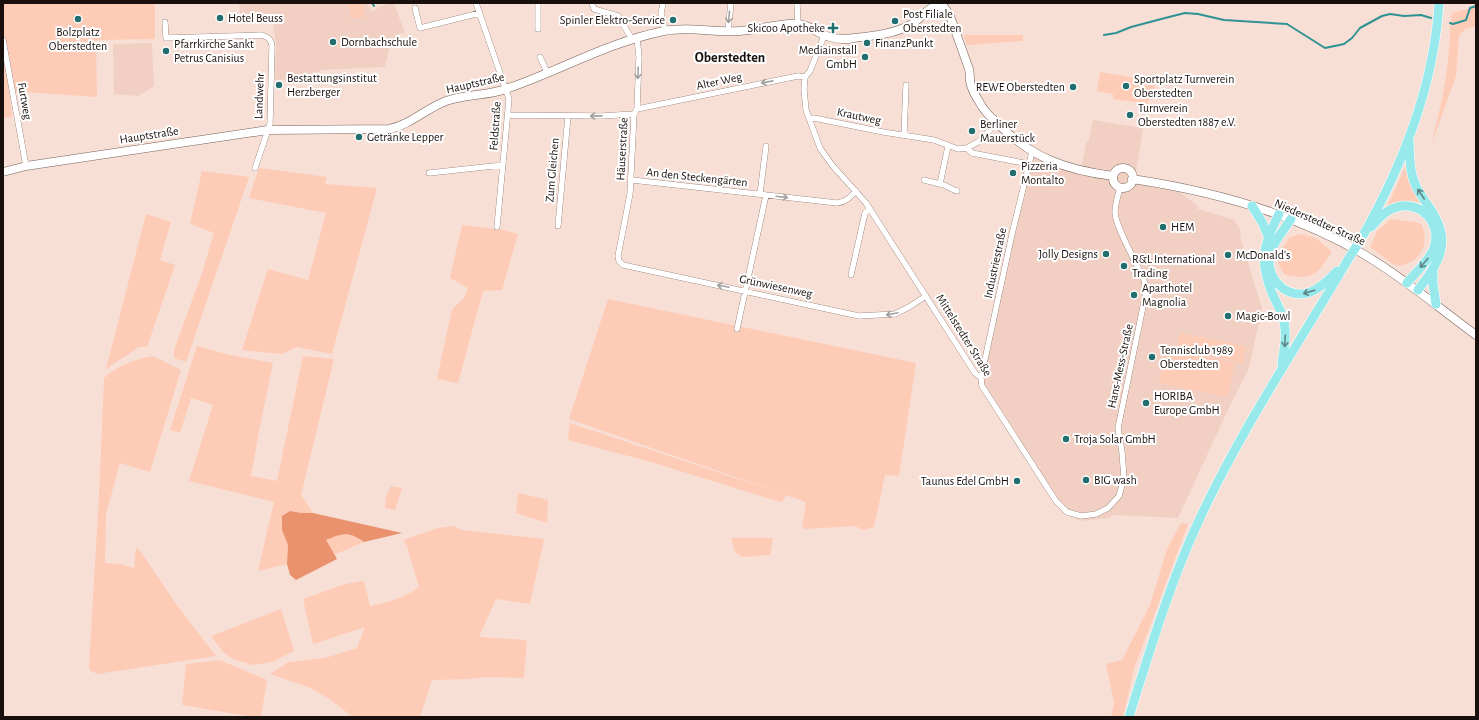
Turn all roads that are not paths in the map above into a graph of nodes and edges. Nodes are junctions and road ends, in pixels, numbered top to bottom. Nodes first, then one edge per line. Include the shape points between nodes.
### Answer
1 (476, 3) edge
2 (538, 3) edge
3 (592, 3) edge
4 (662, 3) edge
5 (731, 3) edge
6 (797, 3) edge
7 (1439, 3) edge
8 (938, 4) edge
9 (415, 8) dead end
10 (480, 13) junction
11 (165, 22) dead end
12 (798, 24) junction
13 (538, 29) dead end
14 (665, 30) junction
15 (728, 31) junction
16 (824, 36) junction
17 (634, 38) junction
18 (3, 40) edge
19 (540, 57) dead end
20 (547, 72) junction
21 (805, 77) junction
22 (906, 84) dead end
23 (506, 89) junction
24 (636, 112) junction
25 (508, 115) junction
26 (568, 116) junction
27 (810, 119) junction
28 (997, 123) junction
29 (268, 130) junction
30 (904, 135) junction
31 (1409, 137) junction
32 (766, 146) dead end
33 (948, 146) junction
34 (967, 148) junction
35 (1032, 152) junction
36 (1029, 164) junction
37 (503, 165) junction
38 (26, 166) junction
39 (255, 168) dead end
40 (3, 172) edge
41 (429, 173) dead end
42 (1113, 176) junction
43 (1132, 179) junction
44 (632, 180) junction
45 (924, 180) dead end
46 (940, 184) junction
47 (1120, 188) junction
48 (856, 191) junction
49 (957, 191) dead end
50 (763, 195) junction
51 (1252, 206) junction
52 (870, 209) junction
53 (1279, 214) junction
54 (1291, 219) junction
55 (558, 226) dead end
56 (497, 227) dead end
57 (1268, 236) junction
58 (1361, 239) junction
59 (1349, 258) junction
60 (619, 261) joint
61 (1433, 270) junction
62 (851, 275) dead end
63 (1407, 282) junction
64 (1418, 290) junction
65 (745, 291) junction
66 (926, 296) junction
67 (1436, 304) junction
68 (737, 329) dead end
69 (1476, 335) edge
70 (1281, 368) junction
71 (981, 378) junction
72 (1067, 512) joint
73 (1129, 717) edge

1 - 10 street, Feldstraße
2 - 13 street
3 - 17 street via 594,9 618,16
4 - 14 street via 661,14
5 -> 15 street
6 - 12 street
7 - 31 main road via 1426,86
8 - 16 street, Hauptstraße via 912,24 897,30 849,39
8 - 28 street, Niederstedter Straße via 944,7 950,16 979,102
9 - 10 street via 420,28
10 - 23 street, Feldstraße
11 - 29 street, Landwehr via 166,38 262,35 270,40 272,46
12 - 15 street, Hauptstraße
12 - 16 street, Hauptstraße via 804,24
14 - 15 street, Hauptstraße
14 - 17 street, Hauptstraße
16 - 21 street, Mittelstedter Straße via 810,71
17 - 20 street, Hauptstraße
17 -> 24 street, Häuserstraße via 639,57
18 - 38 street, Furtweg
19 - 20 street
20 - 23 street, Hauptstraße
21 -> 24 street, Alter Weg via 798,76
21 - 27 street, Mittelstedter Straße via 804,95
22 - 30 street
23 - 25 street, Feldstraße via 509,99
23 - 29 street, Hauptstraße via 448,100 389,129
24 -> 26 street, Alter Weg
24 - 44 street, Häuserstraße
25 - 26 street, Alter Weg
25 - 37 street, Feldstraße
26 - 55 street, Zum Gleichen
27 - 30 street, Krautweg
27 - 48 street, Mittelstedter Straße via 823,153
28 - 34 street via 978,142
28 - 35 street, Niederstedter Straße via 1018,143
29 - 38 street, Hauptstraße
29 - 39 street
30 - 33 street, Krautweg via 934,140
31 - 58 main road
61 -> 31 main road via 1441,251 1442,232 1416,188 1410,165
32 - 50 street, An den Steckengärten
33 - 34 street, Krautweg
33 - 46 street
34 - 36 street, Krautweg via 972,153
35 - 36 street, Industriestraße
35 - 42 street, Niederstedter Straße via 1077,170
36 - 71 street, Industriestraße
37 - 41 street, Feldstraße
37 - 56 street, Feldstraße
38 - 40 street, Hauptstraße
42 - 43 street, Niederstedter Straße via 1119,169 1126,168 1131,172
42 - 47 street via 1114,183
43 - 47 street via 1128,186
43 - 51 street, Niederstedter Straße via 1191,189
44 - 50 street, An den Steckengärten
44 - 60 street, Häuserstraße
45 - 46 street
46 - 49 street
47 - 72 street, Hans-Mess-Straße via 1115,212 1116,221 1146,289 1118,428 1124,478 1119,496 1108,508 1096,514 1081,516
50 -> 48 street, An den Steckengärten via 842,202
48 - 52 street, Mittelstedter Straße
50 - 65 street
51 - 53 street, Niederstedter Straße
51 - 57 main road
52 - 62 street via 865,213
52 - 66 street, Mittelstedter Straße
53 - 54 street, Niederstedter Straße
53 - 57 main road
59 -> 54 main road via 1316,290 1298,294 1283,289 1272,277 1270,254
54 - 63 street, Niederstedter Straße via 1364,255
57 -> 70 main road via 1264,254 1265,271 1284,322 1286,340
58 - 59 main road, bridge
58 -> 63 main road via 1390,209 1408,205 1423,211 1434,224 1434,250
59 - 70 main road
65 -> 60 street, Grünwiesenweg via 623,265
61 - 64 main road
61 - 67 main road
63 - 64 street, Niederstedter Straße
64 - 67 street, Niederstedter Straße
66 -> 65 street, Grünwiesenweg via 894,314 859,316
65 - 68 street
66 - 71 street, Mittelstedter Straße via 975,373
67 - 69 street, Niederstedter Straße
70 - 73 main road via 1233,452 1199,519 1158,624
71 - 72 street, Mittelstedter Straße via 982,386 1007,427 1056,501

